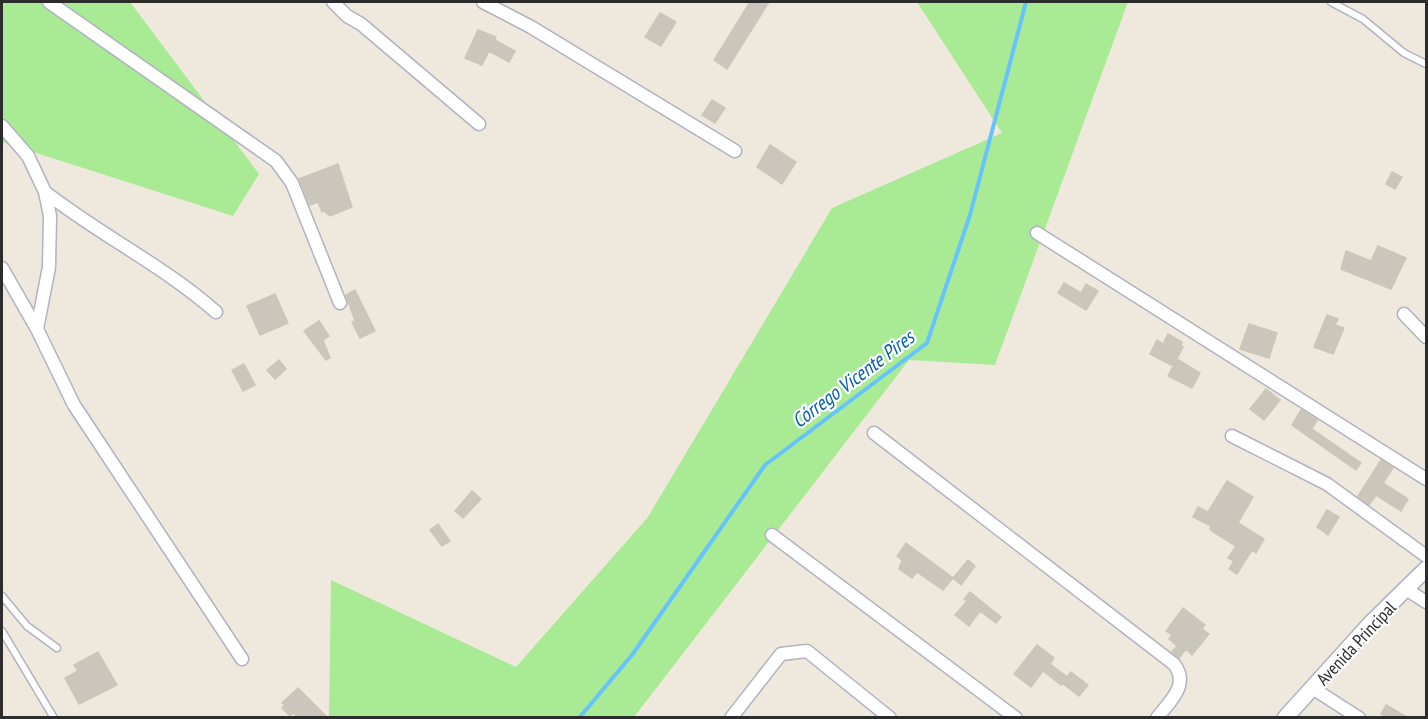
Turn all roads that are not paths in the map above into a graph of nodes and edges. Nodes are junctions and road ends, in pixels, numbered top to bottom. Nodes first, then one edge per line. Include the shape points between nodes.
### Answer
1 (49, 2) edge
2 (333, 2) edge
3 (483, 2) edge
4 (1331, 2) edge
5 (1426, 64) edge
6 (479, 124) dead end
7 (2, 126) edge
8 (735, 151) dead end
9 (45, 192) junction
10 (1037, 233) dead end
11 (2, 268) edge
12 (340, 303) dead end
13 (216, 312) dead end
14 (1404, 314) dead end
15 (37, 329) junction
16 (1426, 337) edge
17 (874, 433) dead end
18 (1232, 436) dead end
19 (1426, 479) edge
20 (772, 535) dead end
21 (1426, 556) edge
22 (1426, 569) edge
23 (1407, 589) junction
24 (2, 596) edge
25 (1426, 602) edge
26 (2, 631) edge
27 (57, 648) dead end
28 (242, 659) dead end
29 (1314, 689) junction
30 (54, 717) edge
31 (731, 717) edge
32 (890, 717) edge
33 (1016, 717) edge
34 (1157, 717) edge
35 (1285, 717) edge
36 (1359, 717) edge

1 - 12 street via 276,160 292,183
2 - 6 street
3 - 8 street
4 - 5 lane via 1363,19 1404,52
7 - 9 street via 28,156
9 - 13 street via 187,286
9 - 15 street via 50,216 49,267
10 - 19 street
11 - 15 street
14 - 16 street
15 - 28 street via 74,405
17 - 34 street via 1174,664 1182,682
18 - 21 street via 1327,484
20 - 33 street
22 - 23 street, Avenida Principal
23 - 25 street
23 - 29 street, Avenida Principal via 1370,624
24 - 27 lane via 27,626
26 - 30 lane
29 - 35 street, Avenida Principal
29 - 36 street
31 - 32 street via 781,654 807,651

